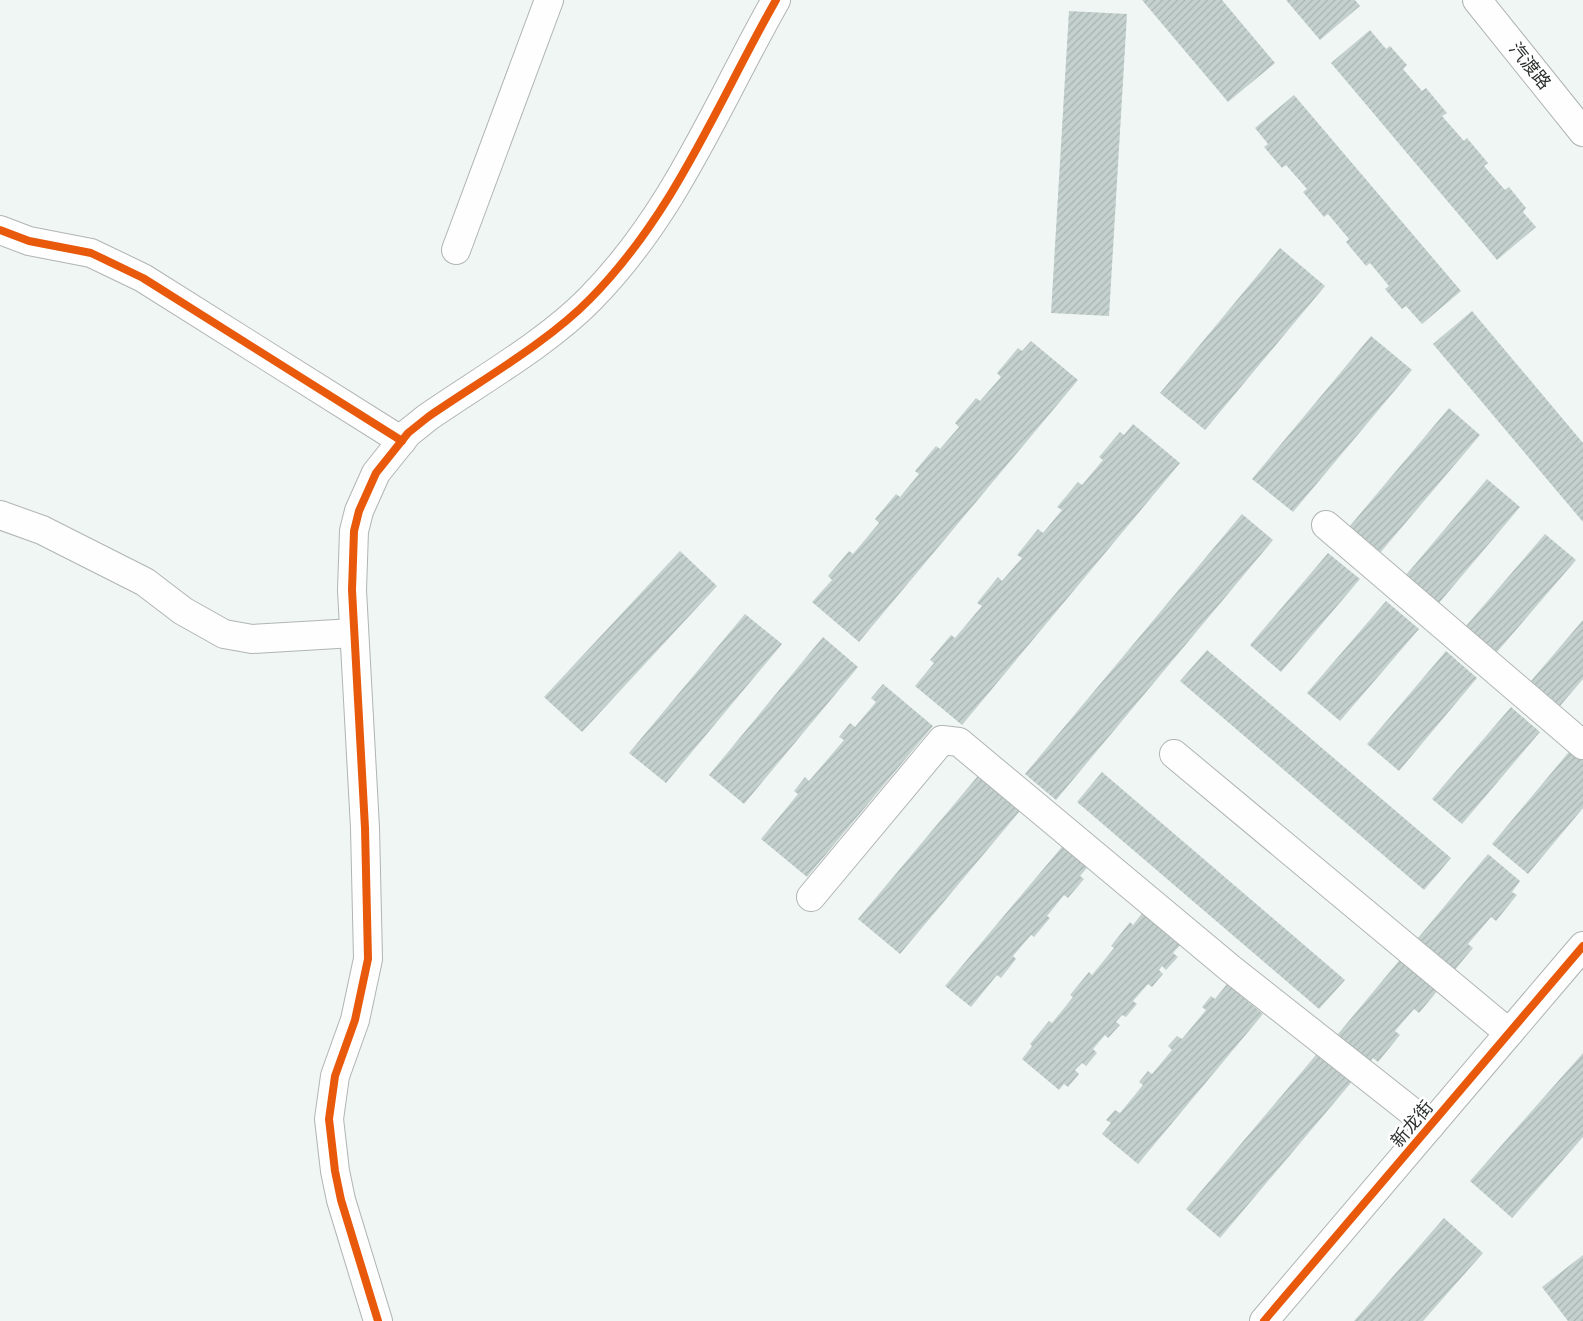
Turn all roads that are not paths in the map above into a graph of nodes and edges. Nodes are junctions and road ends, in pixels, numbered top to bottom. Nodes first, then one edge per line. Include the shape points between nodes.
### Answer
1 (549, 0) edge
2 (776, 0) edge
3 (1477, 0) edge
4 (1583, 132) edge
5 (0, 230) edge
6 (456, 250) dead end
7 (402, 441) junction
8 (0, 514) edge
9 (1326, 526) dead end
10 (354, 633) junction
11 (1583, 745) edge
12 (1174, 754) dead end
13 (811, 897) dead end
14 (1583, 946) edge
15 (1509, 1033) junction
16 (1430, 1126) junction
17 (378, 1321) edge
18 (1264, 1321) edge

1 - 6 street
2 - 7 street via 680,182 626,259 561,325 428,417
3 - 4 street, 汽渡路
5 - 7 street via 29,241 91,253 143,278
7 - 10 street via 376,472 357,518 352,590
8 - 10 street via 42,530 145,582 224,634 252,639
9 - 11 street
10 - 17 street via 365,828 368,959 355,1020 335,1076 329,1119 341,1200
12 - 15 street
13 - 16 street via 942,740 959,742 1231,969
14 - 15 street, 新龙街
15 - 16 street, 新龙街
16 - 18 street, 新龙街

